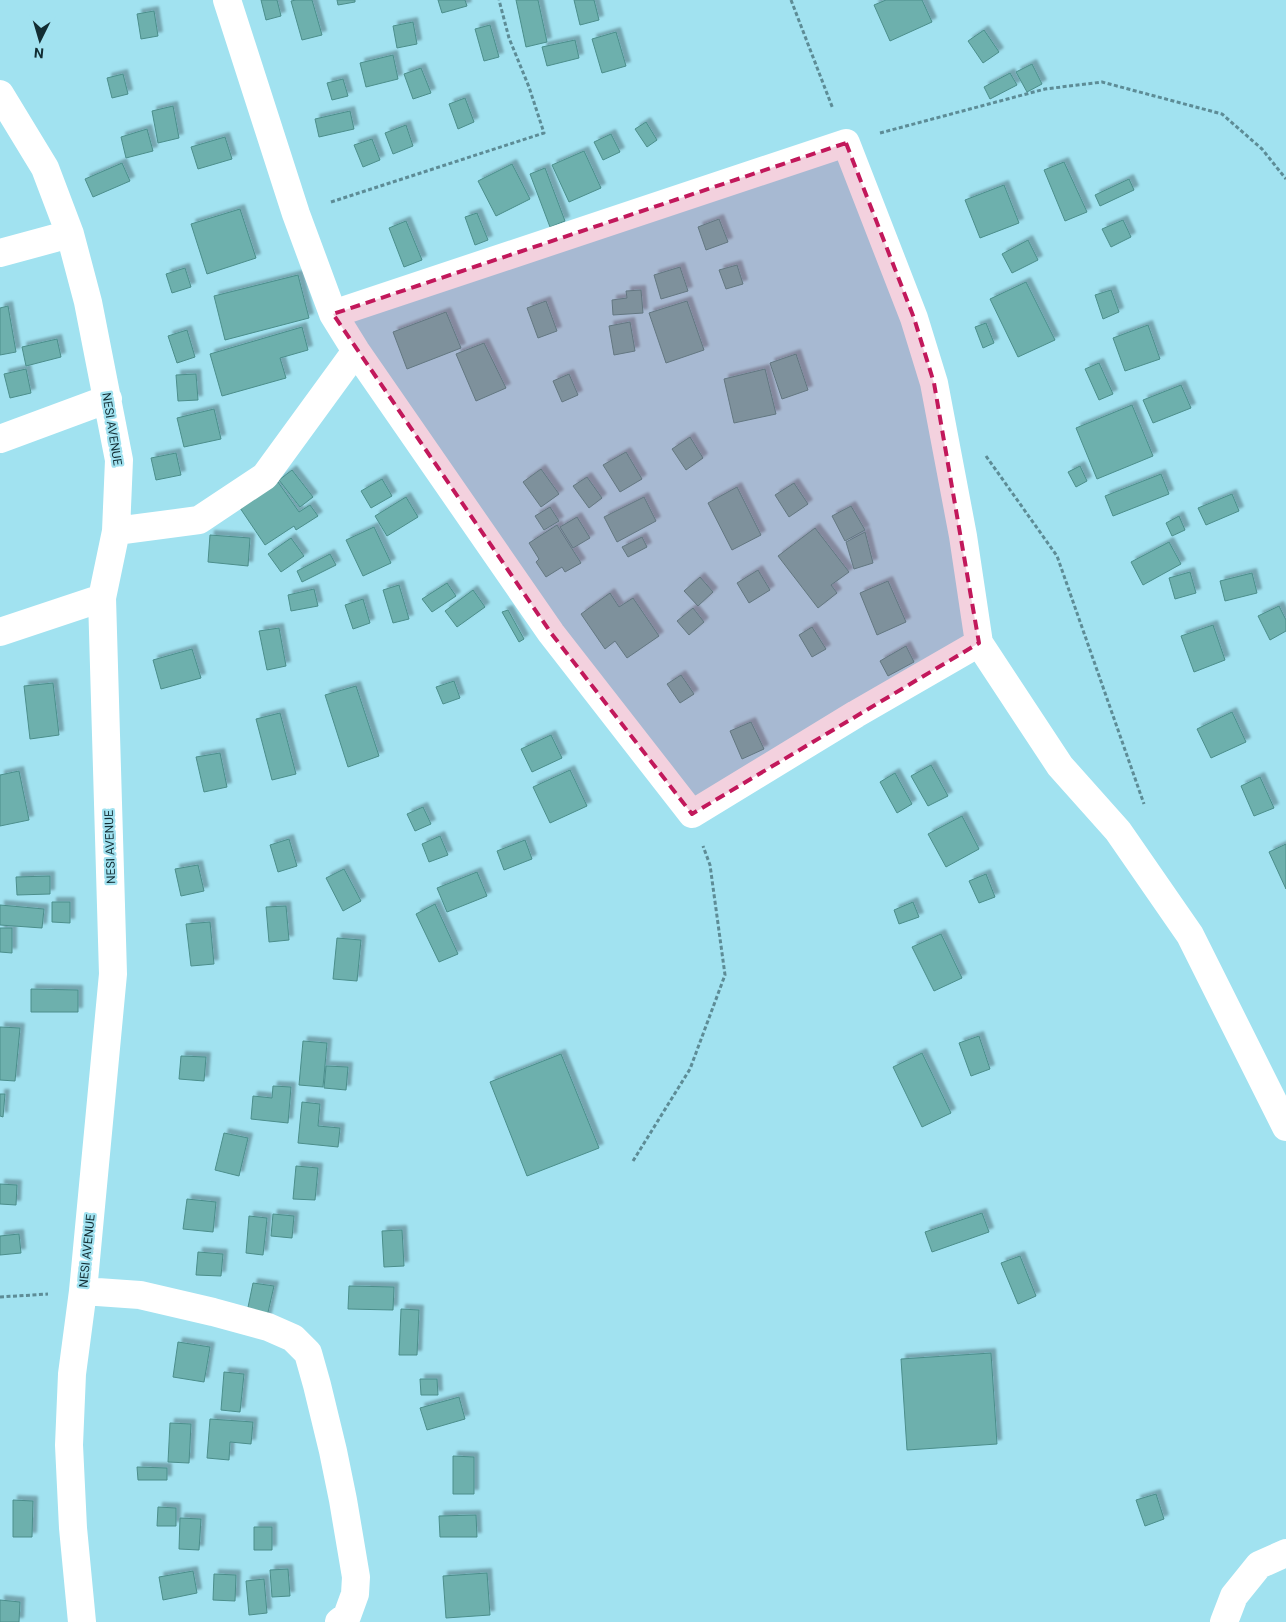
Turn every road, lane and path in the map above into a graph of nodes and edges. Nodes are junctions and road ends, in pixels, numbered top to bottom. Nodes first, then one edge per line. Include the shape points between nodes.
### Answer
1 (226, 0) edge
2 (499, 0) edge
3 (792, 0) edge
4 (0, 94) edge
5 (11, 130) edge
6 (846, 142) junction
7 (1286, 179) edge
8 (296, 214) junction
9 (70, 234) junction
10 (0, 253) edge
11 (333, 314) junction
12 (356, 351) junction
13 (108, 399) junction
14 (0, 439) edge
15 (984, 454) dead end
16 (116, 531) junction
17 (102, 598) junction
18 (0, 632) edge
19 (979, 643) junction
20 (1144, 805) dead end
21 (692, 814) junction
22 (1286, 1127) edge
23 (633, 1161) dead end
24 (83, 1291) junction
25 (0, 1297) edge
26 (1286, 1553) edge
27 (82, 1622) edge
28 (340, 1622) edge
29 (1224, 1622) edge

1 - 8 street
2 - 8 path via 509,38 544,132
3 - 6 path
4 - 5 street, NESI AVENUE
5 - 9 street, NESI AVENUE via 45,168
6 - 7 path via 1045,89 1102,82 1222,114 1262,150
6 - 11 street
6 - 19 street via 914,318 934,383
8 - 11 street
9 - 10 street
9 - 13 street, NESI AVENUE
11 - 12 street
12 - 16 street via 265,476 199,520
12 - 21 street via 551,633
13 - 14 street
13 - 16 street, NESI AVENUE via 119,460
15 - 20 path via 1057,556
16 - 17 street, NESI AVENUE
17 - 18 street
17 - 24 street, NESI AVENUE via 114,974
19 - 21 street
19 - 22 street via 1060,766 1118,830 1190,935
21 - 23 path via 710,865 725,975 690,1069
24 - 25 path
24 - 27 street, NESI AVENUE via 72,1374 69,1445
24 - 28 street via 140,1295 250,1322 293,1338 308,1353 338,1476 356,1577 355,1594 347,1616
26 - 29 street via 1259,1565 1234,1596

